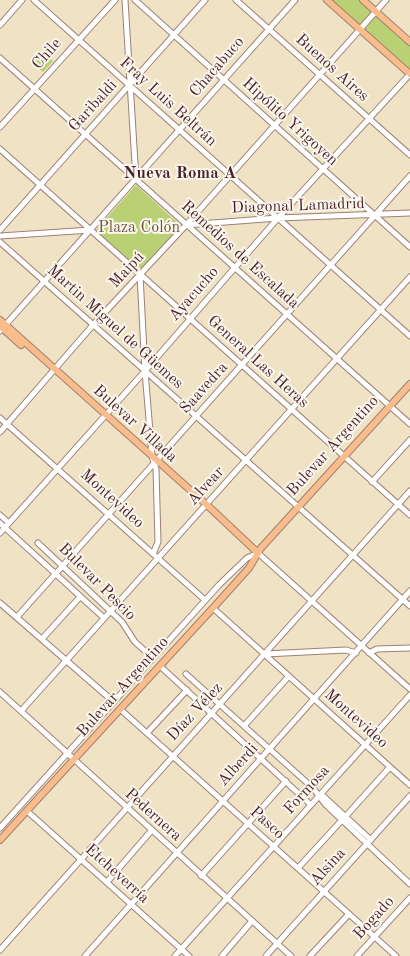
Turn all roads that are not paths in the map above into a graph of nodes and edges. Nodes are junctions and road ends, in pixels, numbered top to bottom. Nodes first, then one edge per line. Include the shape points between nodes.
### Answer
1 (22, 0) edge
2 (34, 0) edge
3 (115, 0) edge
4 (125, 0) edge
5 (135, 0) edge
6 (205, 0) edge
7 (236, 0) edge
8 (294, 0) edge
9 (327, 0) edge
10 (363, 0) edge
11 (386, 0) edge
12 (376, 12) junction
13 (0, 25) edge
14 (268, 28) junction
15 (359, 30) junction
16 (174, 36) junction
17 (78, 39) junction
18 (410, 42) edge
19 (0, 58) edge
20 (319, 74) junction
21 (410, 74) edge
22 (224, 80) junction
23 (130, 85) junction
24 (34, 88) junction
25 (369, 119) junction
26 (274, 125) junction
27 (0, 127) edge
28 (179, 130) junction
29 (85, 134) junction
30 (0, 149) edge
31 (410, 155) edge
32 (323, 170) junction
33 (230, 175) junction
34 (410, 176) edge
35 (136, 180) junction
36 (40, 185) junction
37 (410, 213) edge
38 (375, 216) junction
39 (278, 218) junction
40 (186, 225) junction
41 (0, 230) edge
42 (91, 230) junction
43 (0, 236) edge
44 (0, 242) edge
45 (410, 247) edge
46 (330, 265) junction
47 (235, 268) junction
48 (140, 275) junction
49 (410, 277) edge
50 (45, 282) junction
51 (380, 310) junction
52 (287, 314) junction
53 (190, 319) junction
54 (0, 320) edge
55 (93, 325) junction
56 (2, 327) edge
57 (410, 336) edge
58 (337, 359) junction
59 (241, 365) junction
60 (53, 371) junction
61 (145, 371) junction
62 (410, 379) edge
63 (410, 384) edge
64 (389, 405) junction
65 (292, 410) junction
66 (104, 416) junction
67 (196, 416) junction
68 (0, 418) edge
69 (7, 424) junction
70 (410, 424) edge
71 (0, 432) edge
72 (410, 440) edge
73 (344, 456) junction
74 (154, 460) junction
75 (246, 461) junction
76 (58, 469) junction
77 (372, 482) junction
78 (410, 491) edge
79 (398, 504) junction
80 (206, 506) junction
81 (298, 507) junction
82 (108, 513) junction
83 (0, 514) edge
84 (410, 515) edge
85 (0, 523) edge
86 (9, 523) junction
87 (5, 527) junction
88 (0, 533) edge
89 (38, 543) dead end
90 (260, 551) junction
91 (153, 554) junction
92 (352, 555) junction
93 (158, 558) junction
94 (62, 565) junction
95 (55, 573) junction
96 (226, 579) junction
97 (234, 585) junction
98 (410, 591) edge
99 (80, 596) junction
100 (402, 599) junction
101 (205, 600) junction
102 (0, 602) edge
103 (312, 602) junction
104 (410, 606) edge
105 (213, 608) junction
106 (111, 611) junction
107 (17, 617) junction
108 (104, 618) junction
109 (182, 626) junction
110 (190, 633) junction
111 (42, 639) junction
112 (362, 646) junction
113 (410, 648) edge
114 (356, 653) junction
115 (369, 653) junction
116 (265, 654) junction
117 (153, 658) junction
118 (66, 660) junction
119 (160, 666) junction
120 (186, 674) dead end
121 (288, 676) junction
122 (410, 688) edge
123 (187, 690) junction
124 (0, 692) edge
125 (410, 695) edge
126 (314, 699) junction
127 (114, 702) junction
128 (220, 704) junction
129 (120, 709) junction
130 (21, 710) junction
131 (212, 713) junction
132 (244, 726) junction
133 (147, 733) junction
134 (366, 745) junction
135 (270, 749) junction
136 (68, 754) junction
137 (172, 756) junction
138 (261, 758) junction
139 (74, 760) junction
140 (390, 767) junction
141 (286, 782) junction
142 (410, 785) edge
143 (321, 795) junction
144 (410, 796) edge
145 (223, 801) junction
146 (312, 804) junction
147 (126, 808) junction
148 (27, 811) junction
149 (344, 818) junction
150 (247, 823) junction
151 (0, 828) edge
152 (151, 831) junction
153 (0, 840) edge
154 (369, 842) junction
155 (273, 846) junction
156 (176, 853) junction
157 (81, 859) junction
158 (298, 868) junction
159 (201, 876) junction
160 (107, 882) junction
161 (410, 884) edge
162 (324, 891) junction
163 (410, 898) edge
164 (226, 899) junction
165 (131, 904) junction
166 (350, 914) junction
167 (252, 921) junction
168 (374, 937) junction
169 (277, 944) junction
170 (181, 949) junction
171 (0, 950) edge
172 (87, 954) edge
173 (93, 956) edge
174 (174, 956) edge
175 (189, 956) edge
176 (222, 956) edge
177 (266, 956) edge
178 (291, 956) edge
179 (310, 956) edge
180 (357, 956) edge
181 (396, 956) edge

1 - 13 street
2 - 17 street, Fray Luis Beltrán
3 - 17 street, Chile
4 - 23 street
5 - 16 street, Hipólito Yrigoyen
6 - 16 street, Garibaldi
7 - 14 street, Buenos Aires
8 - 14 street, Chacabuco
9 - 15 main road
10 - 12 main road
11 - 12 street, Maipú
12 - 15 street, Maipú
12 - 18 main road
14 - 20 street, Buenos Aires
14 - 22 street, Chacabuco
15 - 20 street, Maipú
15 - 21 main road
16 - 22 street, Hipólito Yrigoyen
16 - 23 street, Garibaldi
17 - 23 street, Fray Luis Beltrán
17 - 24 street, Chile
19 - 24 street, Remedios de Escalada
20 - 25 street, Buenos Aires
20 - 26 street, Maipú
21 - 25 street, Ayacucho
22 - 26 street, Hipólito Yrigoyen
22 - 28 street, Chacabuco
23 - 28 street, Fray Luis Beltrán
23 - 29 street, Garibaldi
23 - 35 street
24 - 27 street, Chile
24 - 29 street, Remedios de Escalada
25 - 31 street, Buenos Aires
25 - 32 street, Ayacucho
26 - 32 street, Hipólito Yrigoyen
26 - 33 street, Maipú
28 - 33 street, Fray Luis Beltrán
28 - 35 street, Chacabuco
29 - 35 street, Remedios de Escalada
29 - 36 street, Garibaldi
30 - 36 street, General Las Heras
32 - 38 street, Hipólito Yrigoyen
32 - 39 street, Ayacucho
33 - 39 street, Fray Luis Beltrán
33 - 40 street, Maipú
34 - 38 street, Saavedra
35 - 40 street, Remedios de Escalada
35 - 42 street, Chacabuco
36 - 41 street, Garibaldi
36 - 42 street, General Las Heras
37 - 38 street, Diagonal Lamadrid
38 - 39 street, Diagonal Lamadrid
38 - 45 street, Hipólito Yrigoyen
38 - 46 street, Saavedra
39 - 40 street, Diagonal Lamadrid
39 - 46 street, Fray Luis Beltrán
39 - 47 street, Ayacucho
40 - 47 street, Remedios de Escalada
40 - 48 street, Maipú
42 - 43 street
42 - 48 street, General Las Heras
42 - 50 street, Chacabuco
44 - 50 street, Martin Miguel de Güemes
46 - 51 street, Fray Luis Beltrán
46 - 52 street, Saavedra
47 - 52 street, Remedios de Escalada
47 - 53 street, Ayacucho
48 - 53 street, General Las Heras
48 - 55 street, Maipú
48 - 61 street
49 - 51 street, Alvear
50 - 55 street, Martin Miguel de Güemes
50 - 56 street, Chacabuco
51 - 57 street, Fray Luis Beltrán
51 - 58 street, Alvear
52 - 58 street, Remedios de Escalada
52 - 59 street, Saavedra
53 - 59 street, General Las Heras
53 - 61 street, Ayacucho
54 - 56 main road, Bulevar Villada
55 - 60 street, Maipú
55 - 61 street, Martin Miguel de Güemes
56 - 60 main road, Bulevar Villada
58 - 64 street, Remedios de Escalada
58 - 65 street, Alvear
59 - 65 street, General Las Heras
59 - 67 street, Saavedra
60 - 66 main road, Bulevar Villada
60 - 69 street, Maipú
61 - 66 street, Ayacucho
61 - 67 street, Martin Miguel de Güemes
61 - 74 street
62 - 64 main road, Bulevar Argentino
63 - 64 main road, Bulevar Argentino
64 - 70 street, Remedios de Escalada
64 - 73 main road, Bulevar Argentino
65 - 73 street, General Las Heras
65 - 75 street, Alvear
66 - 74 main road, Bulevar Villada
66 - 76 street, Ayacucho
67 - 74 street, Saavedra
67 - 75 street, Martin Miguel de Güemes
68 - 69 street, Montevideo
69 - 71 street, Maipú
69 - 76 street, Montevideo
72 - 77 street
73 - 77 street, General Las Heras
73 - 81 main road, Bulevar Argentino
74 - 80 main road, Bulevar Villada
74 - 82 street, Saavedra
74 - 91 street via 158,542
75 - 80 street, Alvear
75 - 81 street, Martin Miguel de Güemes
76 - 82 street, Montevideo
76 - 86 street, Ayacucho
77 - 79 street, General Las Heras
78 - 79 street, Díaz Vélez
79 - 84 street, General Las Heras
79 - 92 street, Díaz Vélez
80 - 90 main road, Bulevar Villada via 244,544
80 - 93 street, Alvear
81 - 90 main road, Bulevar Argentino
81 - 92 street, Martin Miguel de Güemes
82 - 91 street, Montevideo
82 - 94 street, Saavedra
83 - 86 street
85 - 87 street, Bulevar Pescio
86 - 87 street, Ayacucho
87 - 88 street, Ayacucho
87 - 95 street, Bulevar Pescio
89 - 94 street, Bulevar Pescio
90 - 96 street via 243,562
90 - 97 main road, Bulevar Argentino
90 - 103 street, Bulevar Villada
91 - 93 street, Montevideo
92 - 100 street, Martin Miguel de Güemes
92 - 103 street, Díaz Vélez
93 - 101 street, Montevideo
93 - 106 street, Alvear
94 - 95 street, Saavedra
94 - 106 street, Bulevar Pescio
95 - 99 street, Bulevar Pescio
95 - 107 street, Saavedra
96 - 97 street
96 - 101 street
97 - 105 main road, Bulevar Argentino
98 - 100 street, Alberdi
99 - 108 street, Bulevar Pescio
99 - 111 street
100 - 104 street, Martin Miguel de Güemes
100 - 112 street, Alberdi
101 - 109 street
102 - 107 street
103 - 112 street, Bulevar Villada
103 - 116 street, Díaz Vélez
105 - 110 main road, Bulevar Argentino
105 - 116 street, Montevideo
106 - 108 street, Alvear
106 - 117 street, Bulevar Pescio via 135,642
107 - 111 street
108 - 118 street, Alvear
109 - 110 street
109 - 117 street
110 - 119 main road, Bulevar Argentino
111 - 118 street
112 - 114 street, Alberdi
112 - 115 street, Bulevar Villada
113 - 115 street via 377,649
114 - 116 street via 346,650
114 - 126 street, Alberdi
115 - 122 street, Bulevar Villada
116 - 121 street, Montevideo
116 - 128 street, Díaz Vélez
117 - 127 street
118 - 127 street
118 - 130 street, Alvear
119 - 123 street
119 - 129 main road, Bulevar Argentino
120 - 128 street
121 - 126 street, Montevideo
121 - 132 street
123 - 131 street
123 - 133 street
124 - 130 street, Pedernera
125 - 134 street, Formosa
126 - 134 street, Montevideo
126 - 135 street, Alberdi
127 - 136 street
128 - 131 street, Díaz Vélez
128 - 132 street
129 - 133 street, Pasco
129 - 139 main road, Bulevar Argentino
130 - 136 street, Pedernera
131 - 137 street, Díaz Vélez
131 - 138 street
132 - 135 street
133 - 137 street, Pasco
134 - 140 street, Montevideo
134 - 143 street, Formosa
135 - 138 street, Alberdi
135 - 143 street
136 - 139 street, Pedernera
136 - 151 street
137 - 145 street, Pasco
137 - 147 street, Díaz Vélez
138 - 141 street
138 - 145 street, Alberdi
139 - 147 street, Pedernera
139 - 148 main road, Bulevar Argentino
140 - 142 street, Montevideo
140 - 149 street
141 - 146 street
141 - 150 street
143 - 146 street, Formosa
143 - 149 street
144 - 154 street, Alsina
145 - 150 street, Pasco
145 - 156 street, Alberdi
146 - 155 street, Formosa
147 - 152 street, Pedernera
147 - 157 street, Díaz Vélez
148 - 153 main road, Bulevar Argentino
148 - 157 street, Etcheverría
149 - 154 street
149 - 158 street
150 - 155 street, Pasco
150 - 159 street
152 - 156 street, Pedernera
152 - 160 street
154 - 161 street
154 - 162 street, Alsina
155 - 158 street, Pasco
155 - 164 street, Formosa
156 - 159 street, Pedernera
156 - 165 street, Alberdi
157 - 160 street, Etcheverría
157 - 171 street, Díaz Vélez
158 - 162 street, Pasco
159 - 164 street, Pedernera
160 - 165 street, Etcheverría
162 - 166 street, Pasco
162 - 169 street, Alsina
163 - 168 street, Bogado
164 - 167 street, Pedernera
164 - 170 street, Formosa
165 - 170 street, Etcheverría
165 - 172 street, Alberdi
166 - 168 street, Pasco
166 - 179 street
167 - 169 street, Pedernera
167 - 176 street
168 - 180 street, Bogado
168 - 181 street, Pasco
169 - 177 street, Alsina
169 - 178 street, Pedernera
170 - 174 street, Formosa
170 - 175 street, Etcheverría
172 - 173 street

